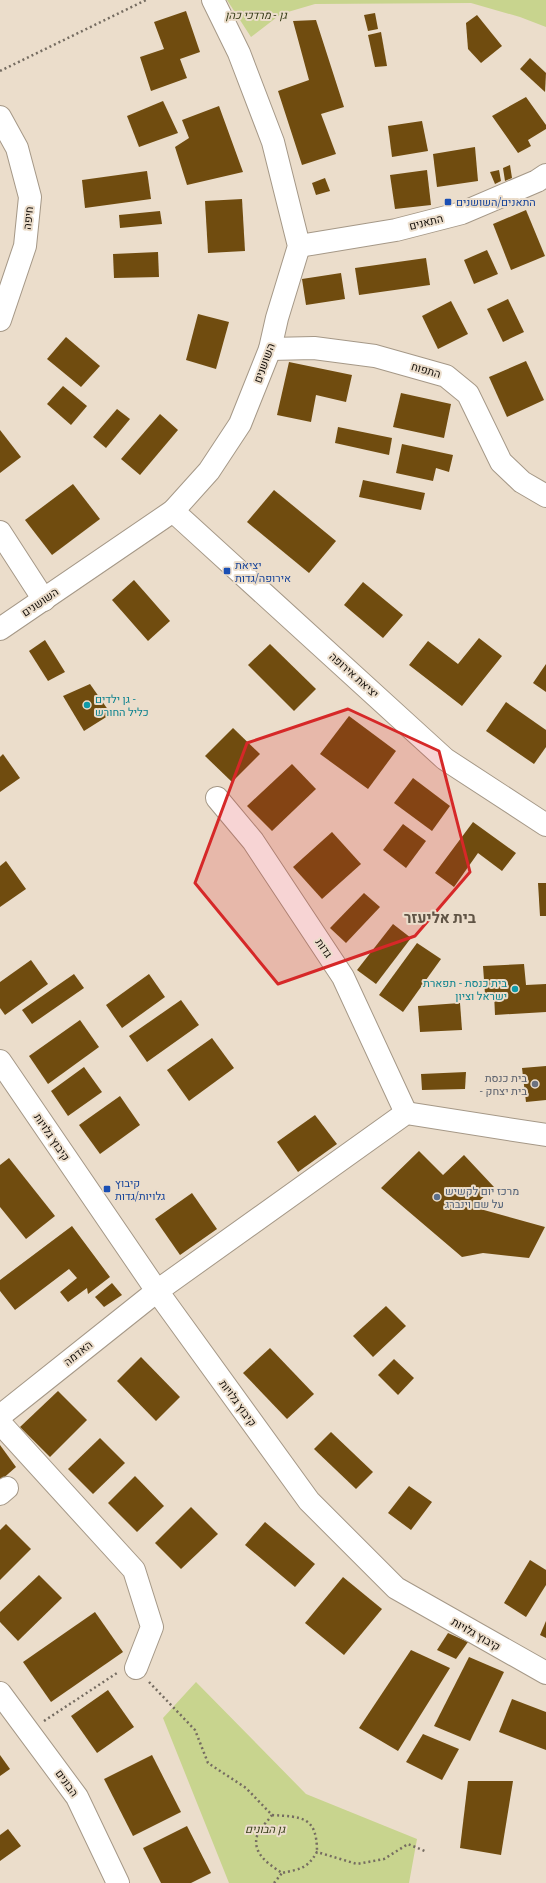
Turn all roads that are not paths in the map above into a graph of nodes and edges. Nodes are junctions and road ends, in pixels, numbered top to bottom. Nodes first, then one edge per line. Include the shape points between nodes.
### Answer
1 (213, 0) edge
2 (0, 117) edge
3 (546, 175) edge
4 (299, 246) junction
5 (0, 320) edge
6 (270, 349) junction
7 (546, 496) edge
8 (173, 511) junction
9 (0, 532) edge
10 (44, 600) junction
11 (0, 629) edge
12 (217, 798) dead end
13 (546, 825) edge
14 (0, 1061) edge
15 (406, 1114) junction
16 (546, 1134) edge
17 (157, 1291) junction
18 (0, 1416) edge
19 (0, 1423) edge
20 (136, 1668) road end
21 (546, 1673) edge
22 (0, 1693) edge
23 (118, 1883) edge

1 - 4 street via 239,53 273,142
2 - 5 street, חיפה via 17,148 30,197 25,246
3 - 4 street, התאנים via 462,212 396,230
4 - 6 street, השושנים
6 - 7 street, התפוח via 314,348 376,356 446,376 468,394 501,462 522,482
6 - 8 street, השושנים via 240,424 209,470
8 - 10 street, השושנים
8 - 13 street, יציאת אירופה via 446,759
9 - 10 street
10 - 11 street, השושנים
12 - 15 street, גדות via 253,841 343,977
14 - 17 street, קיבוץ גלויות
15 - 16 street
15 - 17 street, האדמה
17 - 18 street, האדמה
17 - 21 street, קיבוץ גלויות via 308,1501 396,1588
19 - 20 street via 134,1570 152,1627
22 - 23 street, הבונים via 77,1797

